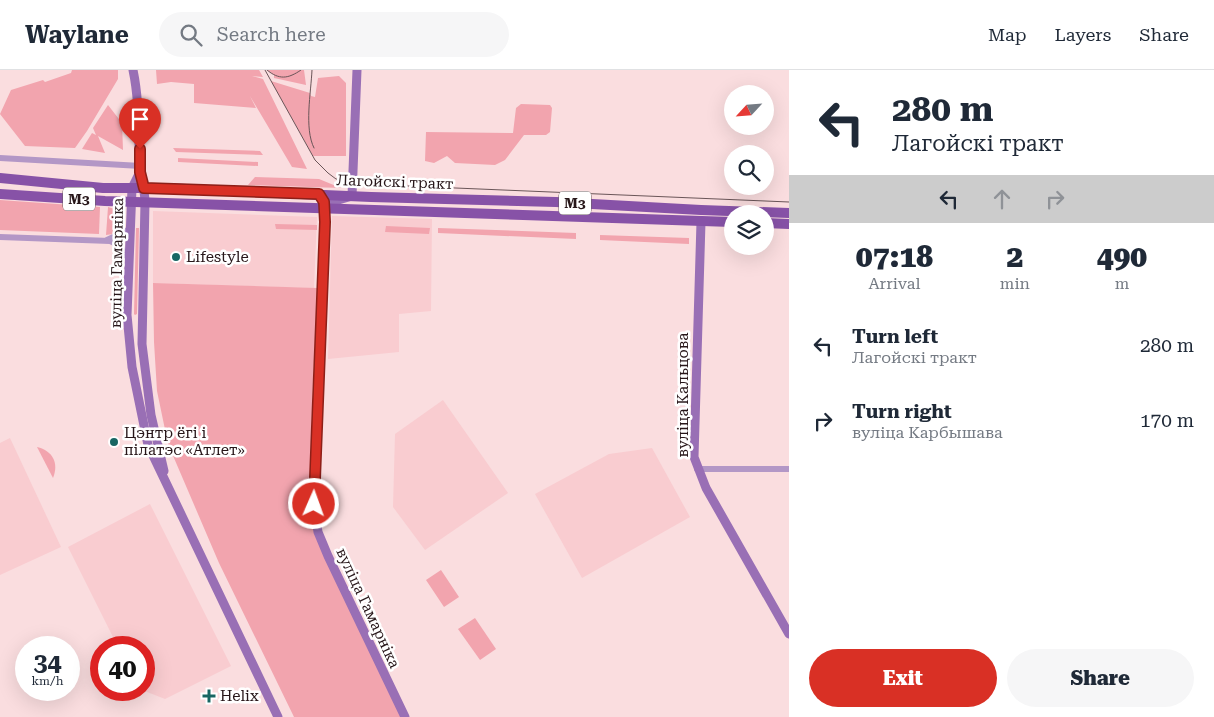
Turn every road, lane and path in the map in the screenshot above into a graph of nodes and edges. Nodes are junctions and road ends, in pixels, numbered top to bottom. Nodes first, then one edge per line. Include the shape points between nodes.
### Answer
1 (133, 70) edge
2 (357, 70) edge
3 (0, 158) edge
4 (140, 170) junction
5 (0, 178) edge
6 (132, 188) junction
7 (144, 188) junction
8 (0, 194) edge
9 (319, 194) junction
10 (352, 196) junction
11 (131, 202) junction
12 (145, 202) junction
13 (556, 202) junction
14 (326, 208) junction
15 (701, 210) junction
16 (789, 213) edge
17 (556, 216) junction
18 (701, 222) junction
19 (724, 222) edge
20 (774, 223) edge
21 (789, 224) edge
22 (130, 229) junction
23 (2, 237) edge
24 (106, 240) junction
25 (128, 258) junction
26 (142, 314) junction
27 (128, 315) junction
28 (697, 469) junction
29 (789, 469) edge
30 (169, 492) junction
31 (789, 634) edge
32 (278, 717) edge
33 (405, 717) edge

1 - 4 street
2 - 10 street
3 - 4 street
4 - 6 street, вуліца Гамарніка
4 - 7 street, вуліца Гамарніка
5 - 6 main road, Лагойскі тракт / М3
6 - 7 main road, Лагойскі тракт / М3
6 - 11 street, вуліца Гамарніка
7 - 9 main road, Лагойскі тракт / М3
7 - 12 street, вуліца Гамарніка
8 - 11 main road, Лагойскі тракт / М3
9 - 10 main road, Лагойскі тракт / М3
9 - 14 street
10 - 13 main road, Лагойскі тракт / М3
10 - 14 street via 335,201
11 - 12 main road, Лагойскі тракт / М3
11 - 22 street, вуліца Гамарніка
12 - 14 main road, Лагойскі тракт / М3
12 - 26 street, вуліца Гамарніка
13 - 15 main road, Лагойскі тракт / М3
13 - 17 main road via 562,212
14 - 17 main road, Лагойскі тракт / М3
14 - 33 street, вуліца Гамарніка via 314,504 316,521 328,556
15 - 16 main road, Лагойскі тракт / М3
15 - 18 main road
17 - 18 main road, Лагойскі тракт / М3
18 - 19 main road, Лагойскі тракт / М3
18 - 28 street, вуліца Кальцова via 693,442
20 - 21 main road
22 - 24 street
22 - 25 street, вуліца Гамарніка
23 - 24 street
24 - 25 street via 119,245
25 - 27 street, вуліца Гамарніка
26 - 27 street via 133,320
26 - 30 street, вуліца Гамарніка via 142,344 151,415
27 - 30 street, вуліца Гамарніка via 132,367 142,425
28 - 29 street
28 - 31 street, вуліца Кальцова
30 - 32 street, вуліца Гамарніка

